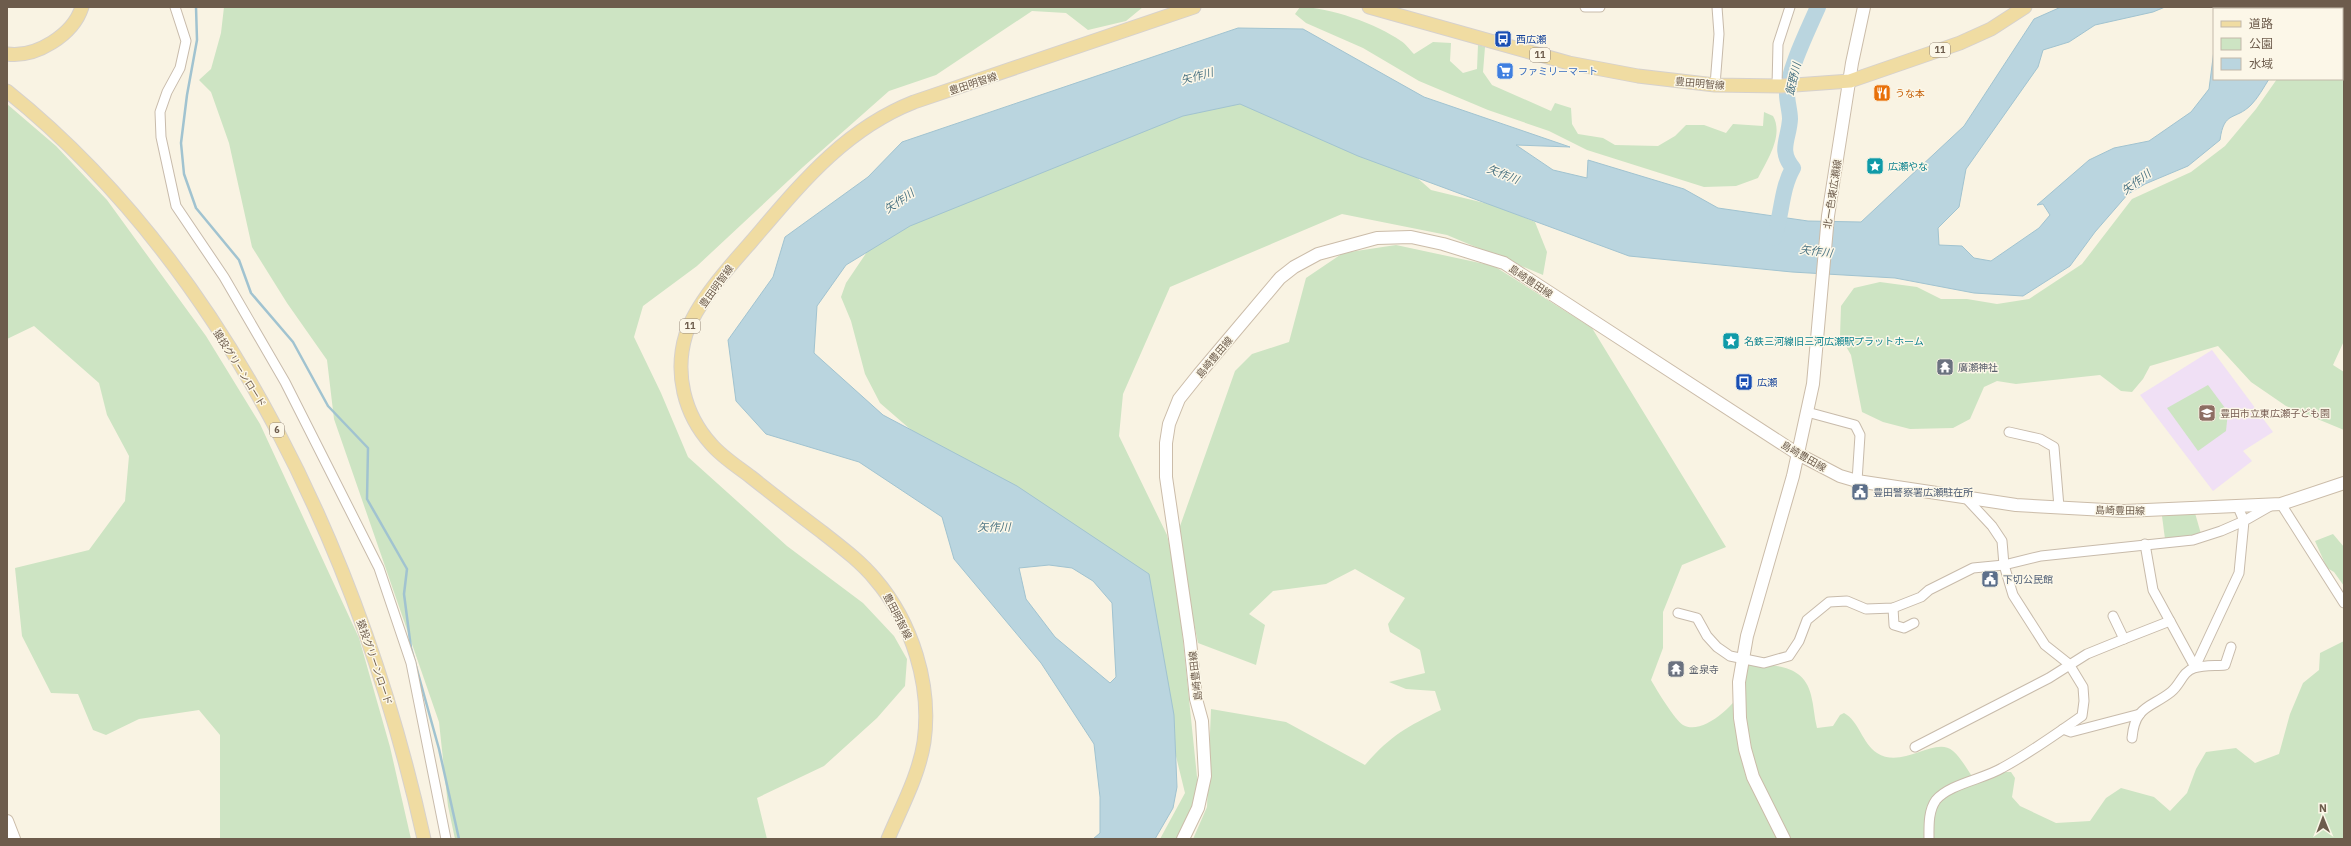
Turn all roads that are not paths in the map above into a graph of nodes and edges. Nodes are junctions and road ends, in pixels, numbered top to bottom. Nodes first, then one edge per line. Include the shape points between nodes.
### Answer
1 (82, 7) edge
2 (175, 7) edge
3 (1194, 7) edge
4 (1369, 7) edge
5 (1585, 7) edge
6 (1600, 7) edge
7 (1717, 7) edge
8 (1790, 7) edge
9 (1864, 7) edge
10 (2025, 7) edge
11 (1388, 9) edge
12 (7, 54) edge
13 (1850, 81) junction
14 (1715, 85) junction
15 (1779, 86) junction
16 (7, 92) edge
17 (1807, 412) junction
18 (2009, 432) dead end
19 (1798, 454) junction
20 (1857, 481) junction
21 (2344, 483) edge
22 (1965, 497) junction
23 (2277, 504) junction
24 (2059, 507) junction
25 (2238, 507) junction
26 (2244, 521) junction
27 (2145, 544) junction
28 (2004, 565) junction
29 (2344, 603) edge
30 (1893, 608) junction
31 (1678, 613) dead end
32 (2113, 616) dead end
33 (2170, 621) junction
34 (1914, 623) dead end
35 (2124, 639) junction
36 (2231, 647) dead end
37 (1744, 657) junction
38 (2069, 664) junction
39 (2195, 668) junction
40 (389, 700) junction
41 (2140, 714) junction
42 (2063, 729) junction
43 (2132, 738) dead end
44 (1915, 747) dead end
45 (7, 821) edge
46 (14, 839) edge
47 (424, 839) edge
48 (432, 839) edge
49 (446, 839) edge
50 (888, 839) edge
51 (1184, 839) edge
52 (1784, 839) edge
53 (1929, 839) edge

1 - 12 main road via 68,29 51,43 34,51
2 - 49 street via 186,40 180,68 166,92 160,112 160,137 176,206 224,277 285,382 379,568 411,663
3 - 50 main road, 豊田明智線 / 11 via 914,102 876,119 831,154 769,221 724,273 700,307 687,332 681,356 681,383 689,409 711,444 852,555 874,577 894,605 910,636 924,692 924,742 912,783
4 - 11 main road, 豊田明智線 / 11
5 - 6 street
7 - 14 street via 1719,34
8 - 15 street via 1778,44
9 - 13 main road, 北一色東広瀬線
10 - 13 main road, 豊田明智線 / 11 via 1991,29 1960,43
11 - 14 main road, 豊田明智線 / 11 via 1569,63 1638,76
13 - 15 main road, 豊田明智線 / 11
13 - 17 main road, 北一色東広瀬線 via 1831,192 1817,362
14 - 15 main road, 豊田明智線 / 11
16 - 40 main road, 猿投グリーンロード / 6 via 54,131 119,199 176,271 223,339 271,419 312,500 359,616
17 - 19 main road, 北一色東広瀬線
17 - 20 street via 1855,425 1860,435
18 - 24 street via 2040,439 2054,447
19 - 20 main road, 島崎豊田線 via 1840,476
19 - 37 main road, 北一色東広瀬線 via 1747,636
19 - 51 main road, 島崎豊田線 via 1504,263 1411,237 1377,238 1318,254 1294,267 1280,278 1179,400 1169,424 1166,477 1196,698 1202,721 1205,776 1198,808
20 - 22 main road, 島崎豊田線
21 - 23 main road, 島崎豊田線
22 - 24 main road, 島崎豊田線 via 2016,505
22 - 28 street via 1998,533 2002,541
23 - 25 main road, 島崎豊田線
23 - 26 street
23 - 29 street
24 - 25 main road, 島崎豊田線 via 2124,511
25 - 26 street
26 - 27 street via 2193,540
26 - 39 street via 2239,573
27 - 28 street via 2041,556
27 - 33 street via 2153,590
28 - 30 street via 1973,568 1929,590 1921,597
28 - 38 street via 2013,595 2044,645
30 - 34 street via 1894,625 1904,628
30 - 37 street via 1866,608 1847,601 1829,602 1806,620 1799,641 1789,656 1764,663
31 - 37 street via 1698,618 1712,642 1730,656
32 - 35 street
33 - 35 street
33 - 39 street
35 - 38 street
36 - 39 street via 2225,665
37 - 52 main road, 北一色東広瀬線 via 1739,682 1740,718 1745,748 1753,777
38 - 42 street via 2083,687 2084,701 2082,716
38 - 44 street via 2049,678
39 - 41 street via 2185,672 2171,692 2149,704
40 - 47 main road, 猿投グリーンロード / 6
40 - 48 main road via 412,762
41 - 42 street via 2071,732
41 - 43 street via 2133,727
42 - 53 street via 2002,769 1946,792 1936,800 1932,810
45 - 46 main road

